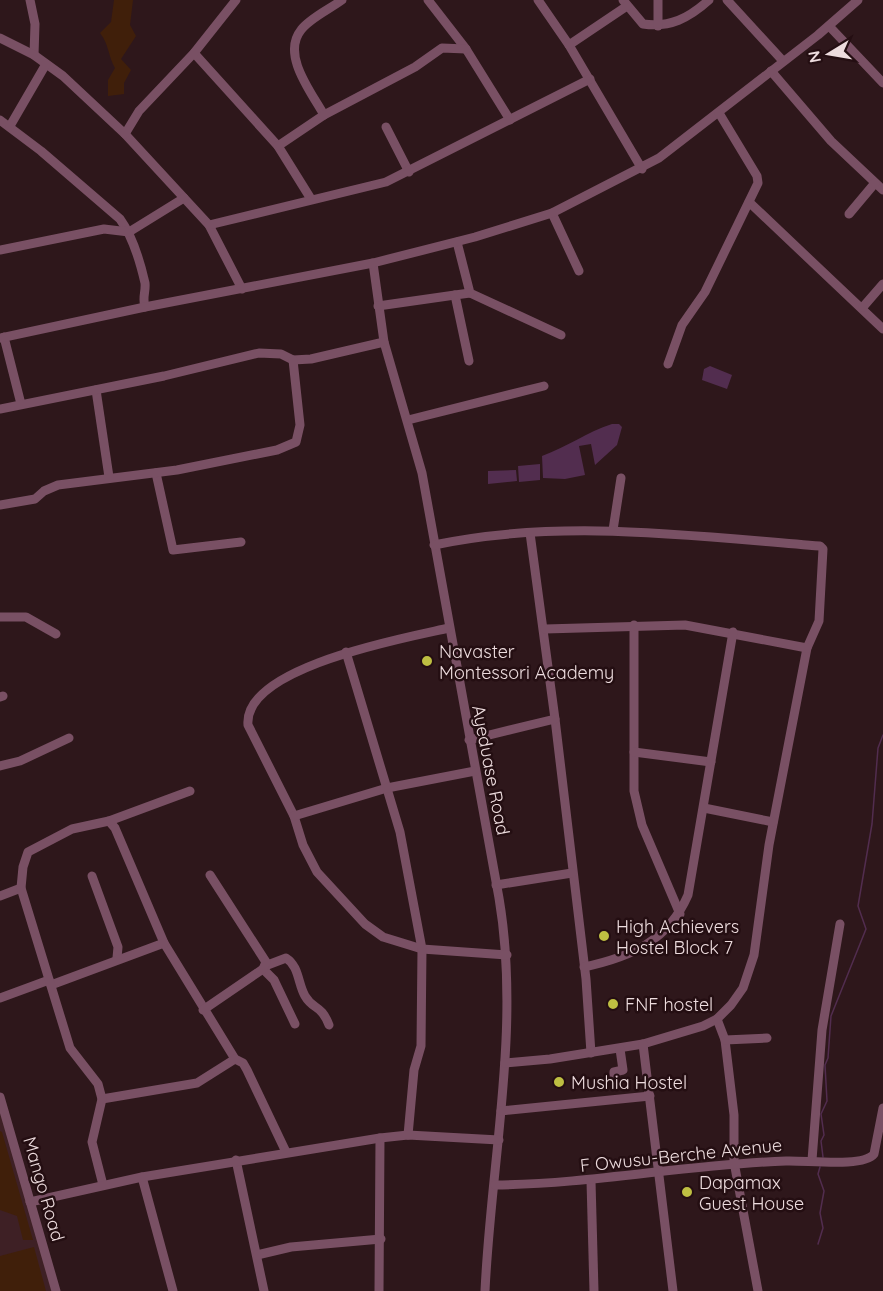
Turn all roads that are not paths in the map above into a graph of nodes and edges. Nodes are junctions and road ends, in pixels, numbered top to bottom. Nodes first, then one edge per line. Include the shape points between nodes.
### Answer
1 (30, 0) edge
2 (342, 0) edge
3 (428, 0) edge
4 (538, 0) edge
5 (658, 0) edge
6 (709, 0) edge
7 (727, 0) edge
8 (858, 0) edge
9 (234, 1) edge
10 (625, 3) edge
11 (658, 26) junction
12 (829, 26) junction
13 (0, 38) edge
14 (569, 45) junction
15 (466, 49) junction
16 (194, 53) junction
17 (34, 55) junction
18 (783, 61) junction
19 (46, 64) junction
20 (771, 71) junction
21 (881, 78) edge
22 (590, 79) junction
23 (719, 113) junction
24 (324, 115) junction
25 (0, 120) edge
26 (510, 120) junction
27 (10, 126) junction
28 (386, 127) dead end
29 (125, 134) junction
30 (278, 146) junction
31 (642, 169) junction
32 (410, 172) junction
33 (874, 183) junction
34 (883, 190) edge
35 (184, 198) junction
36 (311, 199) junction
37 (749, 202) junction
38 (552, 213) junction
39 (849, 214) dead end
40 (209, 225) junction
41 (129, 232) junction
42 (457, 242) junction
43 (0, 250) edge
44 (373, 263) junction
45 (579, 271) dead end
46 (883, 284) edge
47 (242, 288) junction
48 (470, 293) junction
49 (455, 295) junction
50 (145, 306) junction
51 (378, 306) junction
52 (863, 307) junction
53 (883, 329) edge
54 (561, 335) dead end
55 (2, 337) edge
56 (384, 342) junction
57 (293, 360) junction
58 (468, 361) dead end
59 (668, 364) dead end
60 (544, 386) dead end
61 (96, 390) junction
62 (21, 404) junction
63 (0, 409) edge
64 (408, 420) junction
65 (156, 473) junction
66 (109, 477) junction
67 (621, 478) dead end
68 (0, 505) edge
69 (613, 530) junction
70 (530, 533) junction
71 (241, 542) dead end
72 (434, 545) junction
73 (0, 617) edge
74 (634, 625) junction
75 (449, 628) junction
76 (544, 629) junction
77 (734, 632) junction
78 (56, 634) dead end
79 (807, 648) junction
80 (346, 652) junction
81 (555, 719) junction
82 (69, 738) dead end
83 (469, 740) junction
84 (634, 752) junction
85 (711, 762) junction
86 (0, 766) edge
87 (475, 771) junction
88 (387, 788) junction
89 (190, 791) dead end
90 (704, 808) junction
91 (294, 816) junction
92 (109, 821) junction
93 (773, 822) junction
94 (572, 873) junction
95 (210, 875) dead end
96 (92, 876) dead end
97 (496, 885) junction
98 (21, 888) junction
99 (0, 896) edge
100 (680, 915) junction
101 (840, 924) dead end
102 (164, 943) junction
103 (422, 950) junction
104 (507, 955) junction
105 (117, 958) junction
106 (584, 967) junction
107 (264, 968) junction
108 (50, 982) junction
109 (0, 998) edge
110 (203, 1010) junction
111 (717, 1019) junction
112 (295, 1024) dead end
113 (329, 1025) dead end
114 (767, 1038) dead end
115 (724, 1040) junction
116 (643, 1044) junction
117 (620, 1049) junction
118 (591, 1053) junction
119 (235, 1059) junction
120 (505, 1063) junction
121 (614, 1077) dead end
122 (650, 1096) junction
123 (102, 1099) junction
124 (1, 1104) edge
125 (883, 1108) edge
126 (501, 1111) junction
127 (408, 1135) junction
128 (380, 1138) junction
129 (499, 1140) junction
130 (286, 1152) junction
131 (236, 1160) junction
132 (812, 1160) junction
133 (734, 1162) junction
134 (657, 1171) junction
135 (142, 1177) junction
136 (591, 1181) junction
137 (103, 1185) junction
138 (495, 1185) junction
139 (30, 1202) junction
140 (381, 1239) junction
141 (257, 1255) junction
142 (56, 1291) edge
143 (173, 1291) edge
144 (264, 1291) edge
145 (380, 1291) edge
146 (485, 1291) edge
147 (594, 1291) edge
148 (673, 1291) edge
149 (758, 1291) edge

1 - 17 street via 35,24
2 - 24 street via 300,30 295,45 295,61
3 - 15 street
4 - 14 street
5 - 11 street
6 - 11 street via 687,17
7 - 18 street
8 - 12 street
9 - 16 street
10 - 11 street via 643,24
10 - 14 street
12 - 18 street
12 - 21 street
13 - 17 street
14 - 22 street
15 - 24 street via 441,48 415,67
15 - 26 street
16 - 29 street via 139,111
16 - 30 street
17 - 19 street
18 - 20 street
19 - 27 street
19 - 29 street
20 - 23 street
20 - 33 street
22 - 26 street
22 - 31 street
23 - 31 street
23 - 37 street via 758,176
24 - 30 street
25 - 27 street
26 - 32 street
27 - 41 street via 97,198
28 - 32 street
29 - 35 street
30 - 36 street
31 - 38 street
32 - 36 street via 363,189
33 - 34 street
33 - 39 street
35 - 40 street
35 - 41 street
36 - 40 street
37 - 52 street
37 - 59 street via 705,292 682,325
38 - 42 street
38 - 45 street
40 - 47 street
41 - 43 street via 104,229
41 - 50 street via 145,282
42 - 44 street
42 - 48 street
44 - 47 street
44 - 51 street, Ayeduase Road
46 - 52 street
47 - 50 street
48 - 49 street
48 - 54 street
49 - 51 street
49 - 58 street
50 - 55 street
51 - 56 street, Ayeduase Road
52 - 53 street
55 - 62 street
56 - 57 street
56 - 64 street, Ayeduase Road
57 - 61 street via 281,354 259,353
57 - 65 street via 300,424 297,442 277,450
60 - 64 street
61 - 62 street
61 - 66 street
62 - 63 street
64 - 72 street, Ayeduase Road
65 - 66 street
65 - 71 street via 173,550
66 - 68 street via 58,485 35,499
67 - 69 street
69 - 70 street
69 - 79 street via 822,547 819,621
70 - 72 street
70 - 76 street
72 - 75 street, Ayeduase Road
73 - 78 street via 26,617
74 - 76 street
74 - 77 street via 685,625
74 - 84 street
75 - 80 street
75 - 83 street, Ayeduase Road
76 - 81 street
77 - 79 street
77 - 85 street
79 - 93 street
80 - 88 street
80 - 91 street via 298,671 258,698 247,714 248,725
81 - 83 street
81 - 94 street
82 - 86 street
83 - 87 street, Ayeduase Road
84 - 85 street
84 - 100 street via 634,791 640,819
85 - 90 street
87 - 88 street
87 - 97 street, Ayeduase Road
88 - 91 street
88 - 103 street via 400,832
89 - 92 street
90 - 93 street
90 - 100 street via 688,896
91 - 103 street via 317,872 350,910 383,937
92 - 98 street via 72,830 28,852
92 - 102 street
93 - 111 street via 749,973 743,988
94 - 97 street
94 - 106 street
95 - 107 street via 266,959
96 - 105 street via 118,947
97 - 104 street, Ayeduase Road
98 - 99 street
98 - 108 street
100 - 106 street via 652,942 622,958
101 - 132 street via 822,1030
102 - 105 street
102 - 110 street
103 - 104 street
103 - 127 street via 422,1046 414,1070
104 - 120 street, Ayeduase Road
105 - 108 street
106 - 118 street
107 - 110 street
107 - 112 street
107 - 113 street via 286,958 292,962 305,997 324,1011
108 - 109 street
108 - 123 street via 70,1048 98,1084
110 - 119 street
111 - 115 street
111 - 116 street
114 - 115 street
115 - 133 street via 734,1115
116 - 117 street
116 - 122 street
117 - 118 street
117 - 121 street via 623,1070 614,1072
118 - 120 street
119 - 123 street via 197,1083
119 - 130 street via 248,1070
120 - 126 street, Ayeduase Road
122 - 126 street
122 - 134 street
123 - 137 street via 92,1142
124 - 139 street, Mango Road
125 - 132 street, F Owusu-Berche Avenue via 877,1146 870,1160
126 - 129 street, Ayeduase Road
127 - 128 street
127 - 129 street
128 - 130 street
128 - 140 street
129 - 138 street, Ayeduase Road
130 - 131 street
131 - 135 street
131 - 141 street
132 - 133 street, F Owusu-Berche Avenue
133 - 134 street, F Owusu-Berche Avenue
133 - 149 street
134 - 136 street, F Owusu-Berche Avenue
134 - 148 street
135 - 137 street
135 - 143 street
136 - 138 street, F Owusu-Berche Avenue
136 - 147 street
137 - 139 street
138 - 146 street, Ayeduase Road
139 - 142 street, Mango Road
140 - 141 street via 291,1247
140 - 145 street
141 - 144 street

